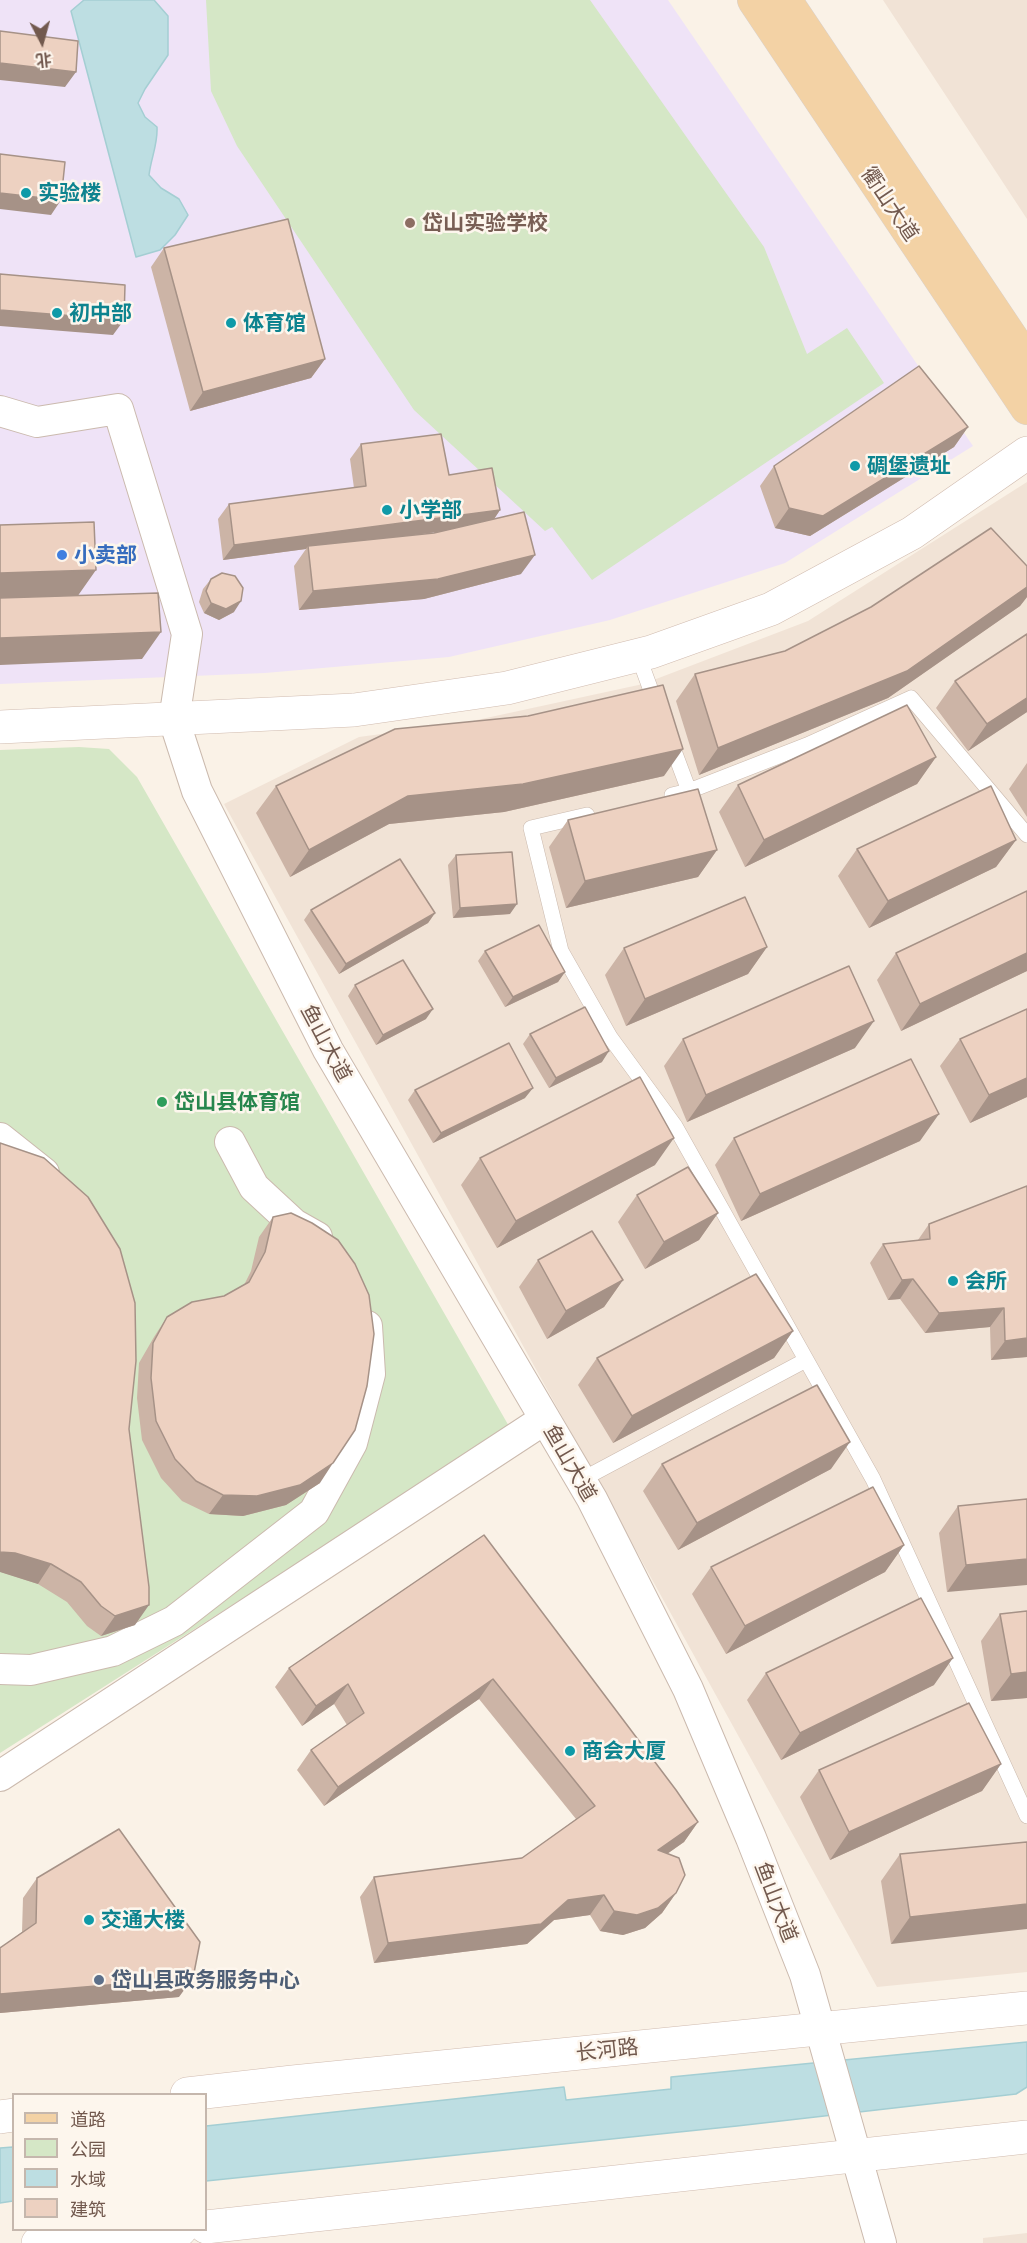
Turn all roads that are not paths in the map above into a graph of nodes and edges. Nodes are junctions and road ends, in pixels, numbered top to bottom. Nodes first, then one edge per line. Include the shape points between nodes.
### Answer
1 (754, 0) edge
2 (785, 0) edge
3 (1027, 361) edge
4 (1027, 408) edge
5 (0, 411) edge
6 (1027, 453) edge
7 (638, 656) junction
8 (174, 720) junction
9 (0, 727) edge
10 (689, 791) junction
11 (655, 799) edge
12 (599, 812) edge
13 (1027, 835) edge
14 (0, 1138) edge
15 (230, 1142) dead end
16 (46, 1175) edge
17 (339, 1256) edge
18 (364, 1293) edge
19 (806, 1360) junction
20 (545, 1419) junction
21 (581, 1480) junction
22 (0, 1669) edge
23 (0, 1776) edge
24 (1027, 1816) edge
25 (1027, 2008) edge
26 (820, 2029) junction
27 (197, 2093) edge
28 (1027, 2137) edge
29 (856, 2156) junction
30 (207, 2227) edge
31 (160, 2231) edge
32 (38, 2243) edge
33 (881, 2243) edge

1 - 4 main road, 衢山大道
2 - 3 main road, 衢山大道
5 - 8 street via 37,422 118,409 187,634
6 - 7 main road via 912,533 771,609
7 - 8 main road via 507,688 366,708
7 - 10 lane
8 - 9 main road
8 - 20 street, 鱼山大道 via 197,791 328,1050
10 - 11 lane
10 - 13 lane via 807,745 911,698
12 - 19 lane via 531,828 561,951 610,1036 675,1126
14 - 16 street
15 - 17 street via 254,1187 294,1224 333,1247
18 - 22 street via 370,1374 351,1443 314,1512 174,1621 112,1651 31,1670
19 - 21 lane
19 - 24 lane via 873,1479
20 - 21 street, 鱼山大道
20 - 23 street
21 - 26 street, 鱼山大道 via 688,1689 805,1975
25 - 26 main road, 长河路
26 - 27 main road, 长河路
26 - 29 street, 鱼山大道
28 - 29 main road
29 - 30 main road
29 - 33 street, 鱼山大道
31 - 32 main road

